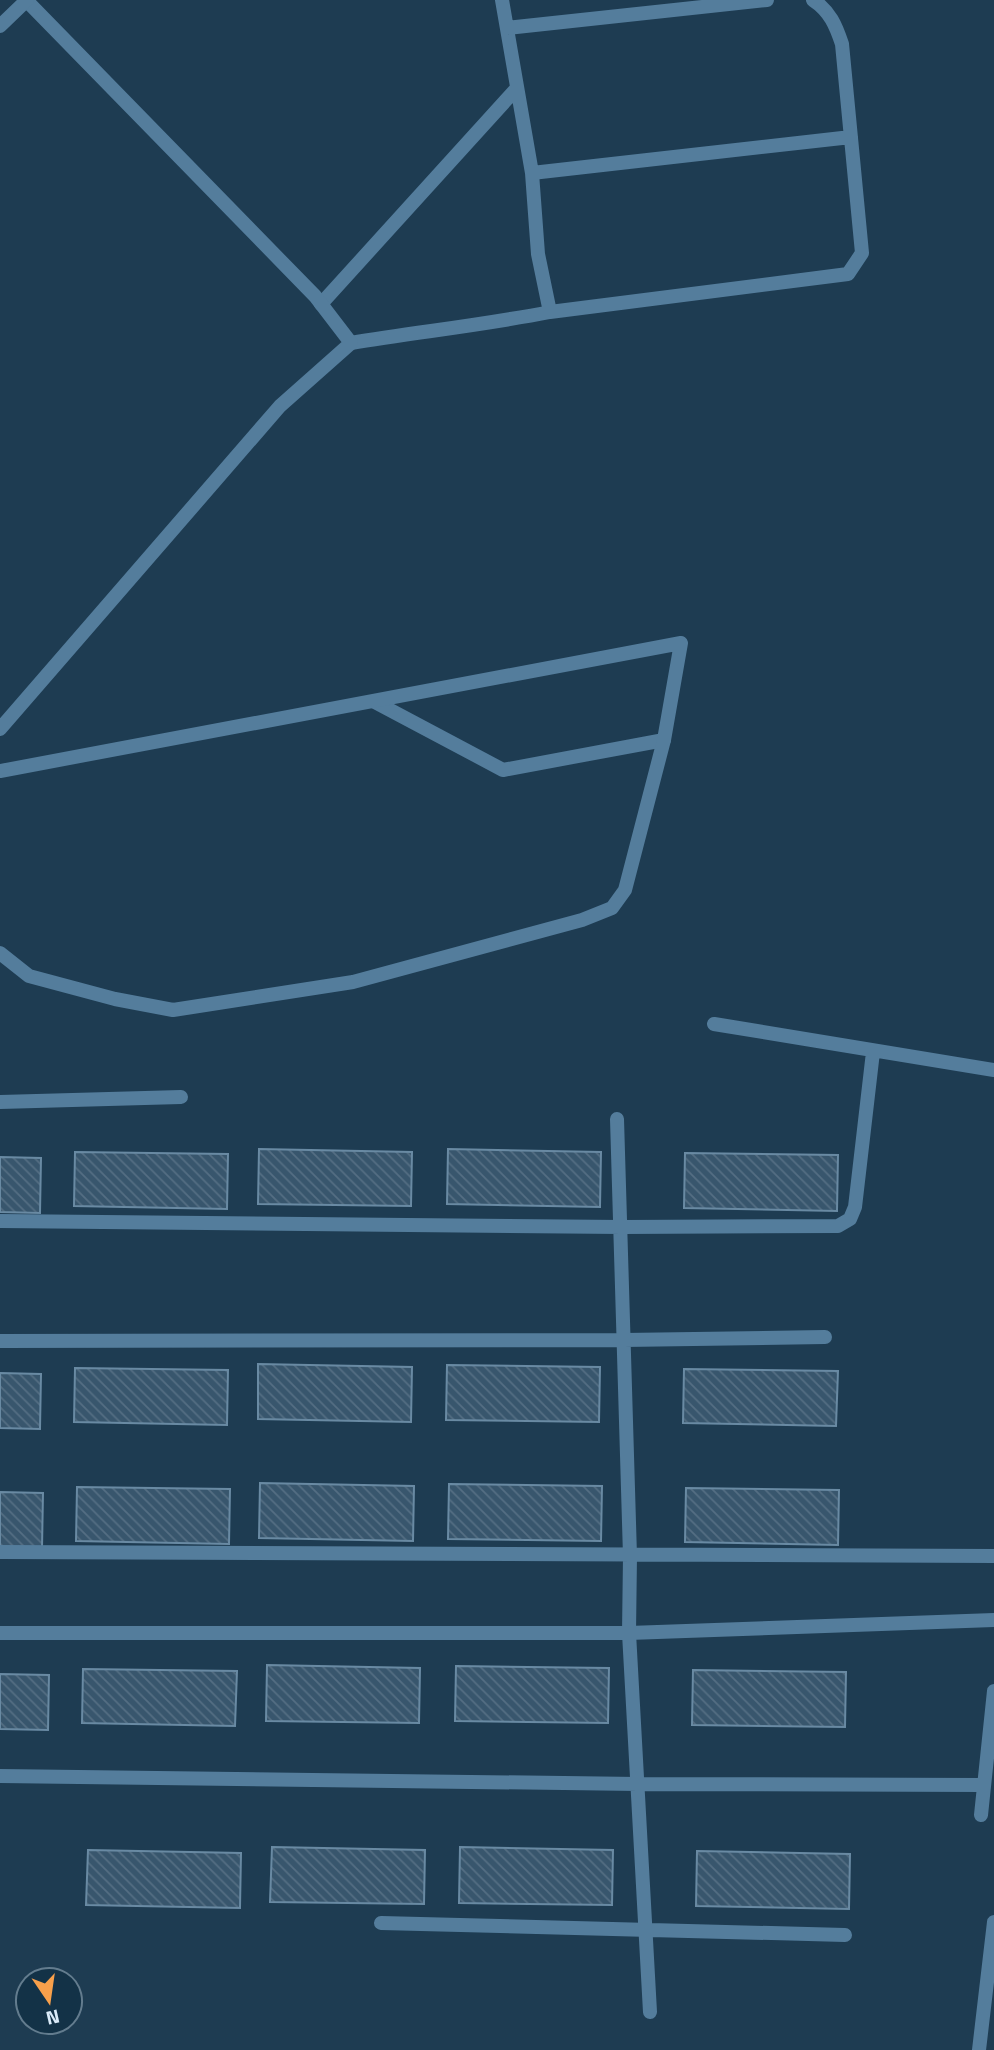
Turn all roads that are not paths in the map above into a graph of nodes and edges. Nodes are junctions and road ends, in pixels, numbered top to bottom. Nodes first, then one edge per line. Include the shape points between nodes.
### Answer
1 (27, 0) edge
2 (502, 0) edge
3 (768, 0) edge
4 (813, 0) edge
5 (0, 26) edge
6 (507, 28) junction
7 (517, 89) junction
8 (851, 137) junction
9 (531, 173) junction
10 (321, 304) junction
11 (550, 313) junction
12 (351, 343) junction
13 (375, 702) junction
14 (0, 729) edge
15 (664, 740) junction
16 (0, 771) edge
17 (0, 953) edge
18 (714, 1024) dead end
19 (873, 1052) junction
20 (994, 1070) edge
21 (181, 1097) dead end
22 (0, 1102) edge
23 (617, 1119) dead end
24 (0, 1221) edge
25 (622, 1227) junction
26 (825, 1337) dead end
27 (625, 1340) junction
28 (0, 1341) edge
29 (0, 1552) edge
30 (630, 1556) junction
31 (994, 1556) edge
32 (994, 1620) edge
33 (0, 1633) edge
34 (629, 1633) junction
35 (994, 1691) edge
36 (0, 1776) edge
37 (638, 1784) junction
38 (983, 1785) junction
39 (981, 1815) dead end
40 (994, 1922) edge
41 (381, 1923) dead end
42 (646, 1928) junction
43 (845, 1935) dead end
44 (650, 2012) dead end
45 (979, 2050) edge

1 - 5 street
1 - 10 street
2 - 6 street
3 - 6 street
4 - 8 street via 834,20 842,44
6 - 7 street
7 - 9 street
7 - 10 street
8 - 9 street
8 - 11 street via 862,253 848,274
9 - 11 street via 538,254
10 - 12 street
11 - 12 street
12 - 14 street via 280,406
13 - 15 street via 503,770
13 - 15 street via 681,643
13 - 16 street
15 - 17 street via 625,890 612,908 582,920 354,982 173,1010 29,976
18 - 19 street
19 - 20 street
19 - 25 street via 850,1219 838,1226
21 - 22 street
23 - 25 street
24 - 25 street
25 - 27 street
26 - 27 street
27 - 28 street
27 - 30 street
29 - 30 street
30 - 31 street
30 - 34 street
32 - 34 street
33 - 34 street
34 - 37 street
35 - 38 street
36 - 37 street
37 - 38 street
37 - 42 street
38 - 39 street
40 - 45 street
41 - 42 street
42 - 43 street
42 - 44 street

